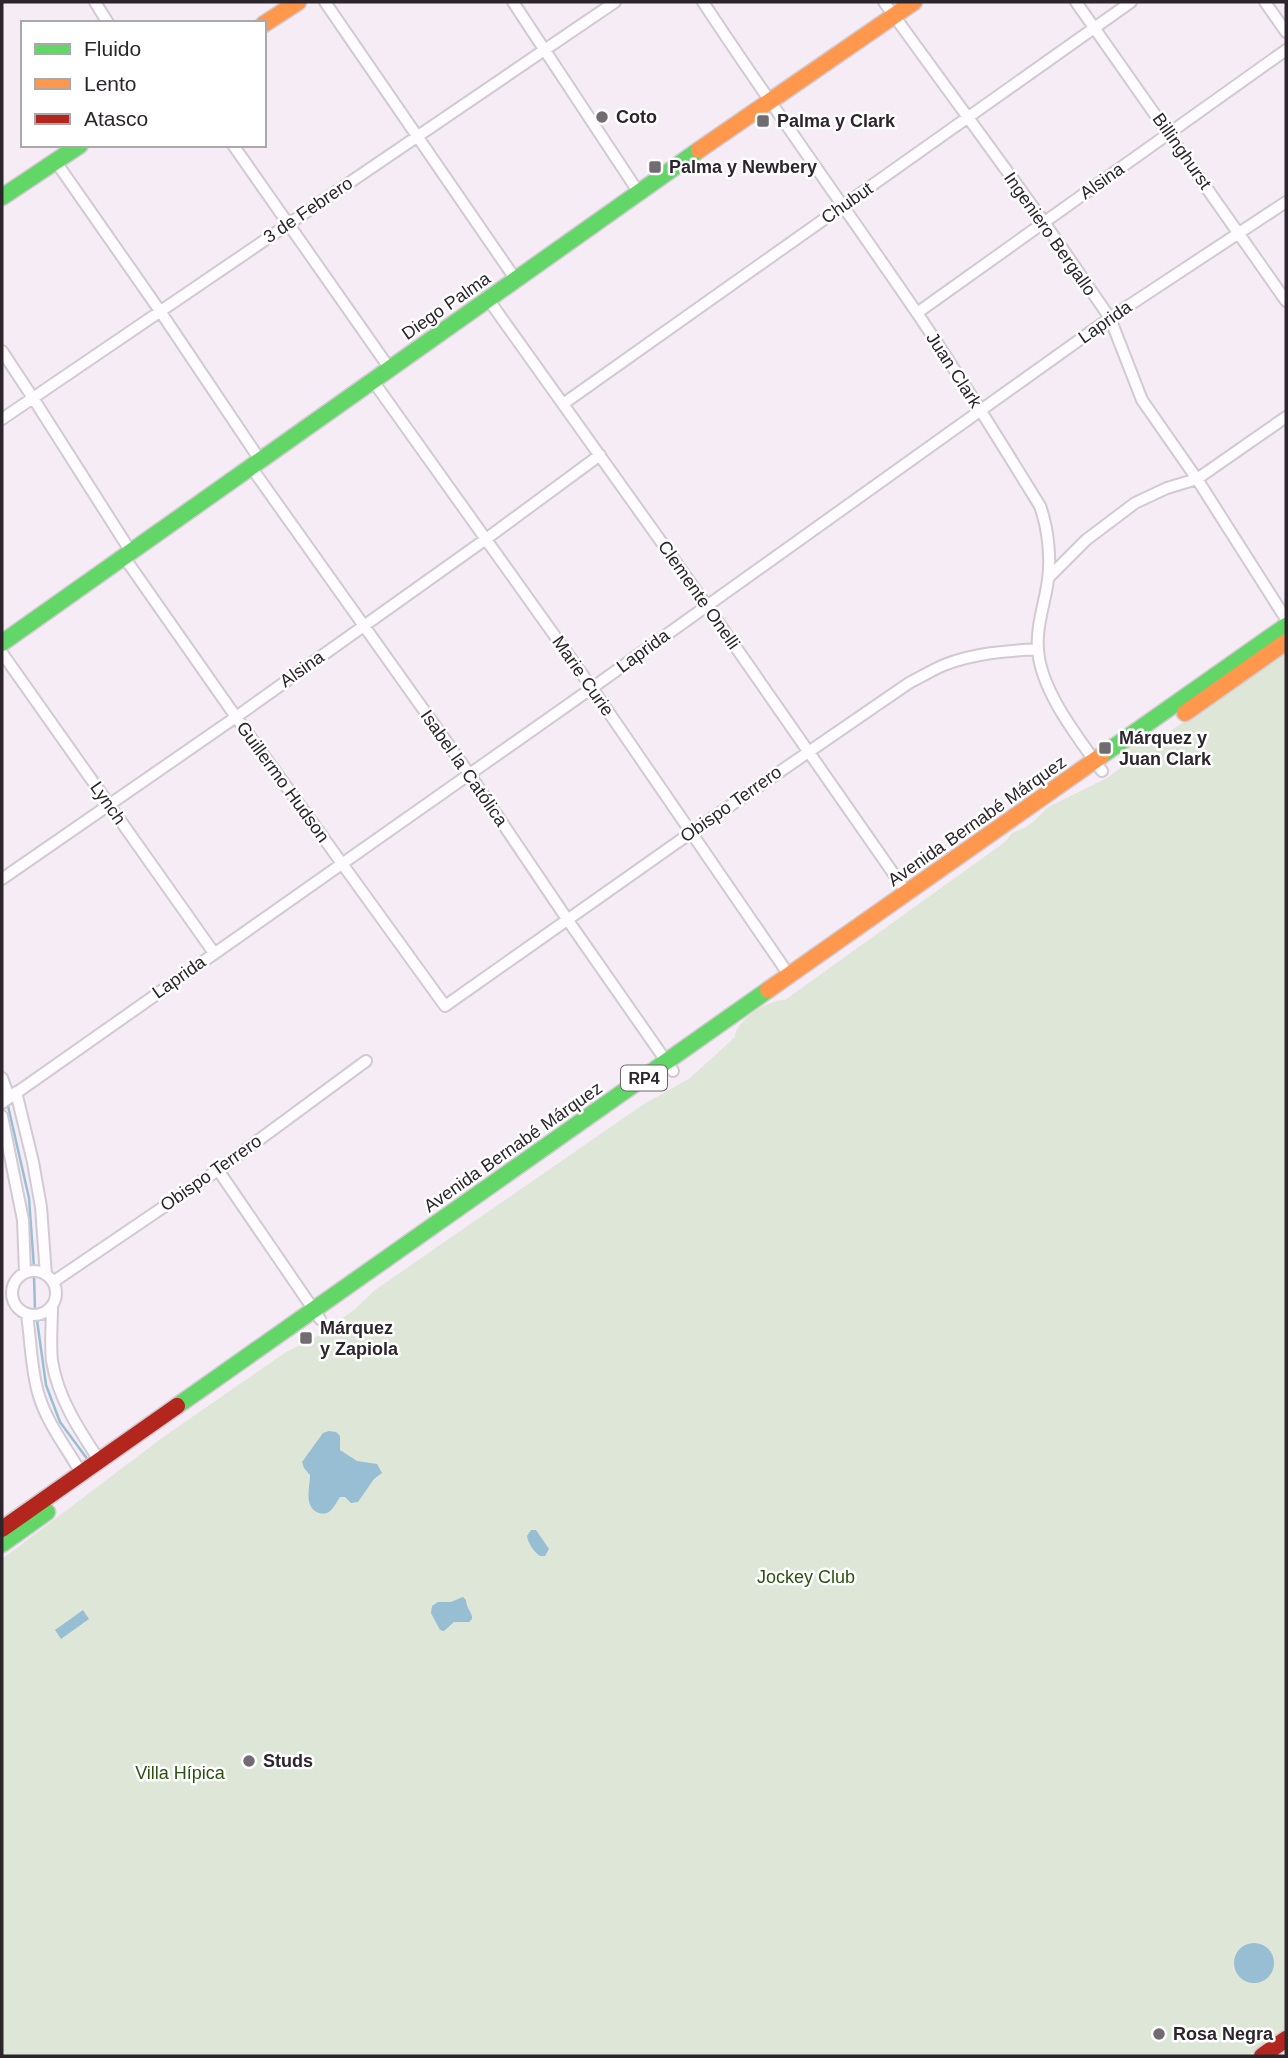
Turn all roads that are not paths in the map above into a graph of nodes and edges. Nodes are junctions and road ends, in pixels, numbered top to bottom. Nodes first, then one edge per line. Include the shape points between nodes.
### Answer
1 (95, 2) edge
2 (298, 2) edge
3 (325, 2) edge
4 (513, 2) edge
5 (615, 2) edge
6 (703, 2) edge
7 (884, 2) edge
8 (914, 2) edge
9 (1076, 2) edge
10 (1131, 2) edge
11 (1265, 2) edge
12 (893, 16) junction
13 (107, 21) edge
14 (266, 23) edge
15 (1094, 28) junction
16 (1286, 32) edge
17 (545, 49) junction
18 (1286, 50) edge
19 (768, 101) junction
20 (967, 118) junction
21 (1169, 133) junction
22 (417, 136) junction
23 (77, 147) edge
24 (234, 147) edge
25 (56, 162) junction
26 (639, 193) junction
27 (2, 197) edge
28 (1286, 202) edge
29 (842, 206) junction
30 (1044, 222) junction
31 (288, 224) junction
32 (1239, 232) junction
33 (516, 280) junction
34 (488, 299) junction
35 (1286, 301) edge
36 (160, 311) junction
37 (917, 313) junction
38 (1110, 318) junction
39 (2, 351) edge
40 (390, 369) junction
41 (373, 381) junction
42 (33, 398) junction
43 (563, 404) junction
44 (981, 410) junction
45 (1286, 417) edge
46 (2, 419) edge
47 (600, 455) junction
48 (256, 464) junction
49 (1197, 479) junction
50 (486, 539) junction
51 (127, 554) junction
52 (1048, 578) junction
53 (707, 606) junction
54 (1286, 619) edge
55 (364, 625) junction
56 (1286, 626) edge
57 (1286, 642) edge
58 (2, 643) edge
59 (1038, 649) junction
60 (2, 653) edge
61 (592, 688) junction
62 (236, 717) junction
63 (809, 750) junction
64 (1099, 766) junction
65 (470, 775) junction
66 (109, 803) junction
67 (692, 832) junction
68 (342, 864) junction
69 (2, 879) edge
70 (907, 893) junction
71 (567, 919) junction
72 (214, 953) junction
73 (789, 975) junction
74 (445, 1006) joint
75 (366, 1061) dead end
76 (670, 1066) junction
77 (2, 1078) edge
78 (9, 1097) edge
79 (2, 1116) edge
80 (218, 1170) junction
81 (25, 1273) junction
82 (50, 1279) junction
83 (7, 1300) edge
84 (52, 1306) junction
85 (317, 1314) junction
86 (27, 1315) junction
87 (99, 1460) junction
88 (81, 1473) junction
89 (2, 1529) edge
90 (2, 1544) edge
91 (1286, 2039) edge
92 (1262, 2056) edge

1 - 13 street
2 - 14 main road
3 - 22 street
4 - 17 street
5 - 17 street, 3 de Febrero
6 - 19 street, Juan Clark
7 - 12 street, Ingeniero Bergallo
8 - 12 main road, Diego Palma
9 - 15 street, Billinghurst
10 - 15 street, Chubut
11 - 16 street
12 - 19 main road, Diego Palma
12 - 20 street, Ingeniero Bergallo
15 - 20 street, Chubut
15 - 21 street, Billinghurst
17 - 22 street, 3 de Febrero
17 - 26 street
18 - 21 street, Alsina
19 - 26 main road, Diego Palma
19 - 29 street, Juan Clark
20 - 29 street, Chubut
20 - 30 street, Ingeniero Bergallo
21 - 30 street, Alsina
21 - 32 street, Billinghurst
22 - 31 street, 3 de Febrero
22 - 33 street
23 - 25 main road
24 - 31 street
25 - 27 main road
25 - 36 street, Isabel la Católica
26 - 33 main road, Diego Palma
28 - 32 street, Laprida
29 - 37 street, Juan Clark
29 - 43 street, Chubut
30 - 37 street, Alsina
30 - 38 street, Ingeniero Bergallo
31 - 36 street, 3 de Febrero
31 - 40 street
32 - 35 street, Billinghurst
32 - 38 street, Laprida
33 - 34 main road, Diego Palma
34 - 40 main road, Diego Palma
34 - 43 street, Clemente Onelli
36 - 42 street, 3 de Febrero
36 - 48 street, Isabel la Católica
37 - 44 street, Juan Clark
38 - 44 street, Laprida
38 - 49 street, Ingeniero Bergallo via 1142,400
39 - 42 street, Guillermo Hudson
40 - 41 main road, Diego Palma
41 - 48 main road, Diego Palma
41 - 50 street, Marie Curie
42 - 46 street, 3 de Febrero
42 - 51 street, Guillermo Hudson
43 - 47 street, Clemente Onelli
44 - 52 street, Juan Clark via 1040,506 1046,523
44 - 53 street, Laprida
45 - 49 street
47 - 50 street, Alsina
47 - 53 street, Clemente Onelli
48 - 51 main road, Diego Palma
48 - 55 street, Isabel la Católica
49 - 52 street via 1135,503 1086,540
49 - 54 street, Ingeniero Bergallo
50 - 55 street, Alsina
50 - 61 street, Marie Curie
51 - 58 main road, Diego Palma
51 - 62 street, Guillermo Hudson
52 - 59 street, Juan Clark
53 - 61 street, Laprida
53 - 63 street, Clemente Onelli
55 - 62 street, Alsina
55 - 65 street, Isabel la Católica
56 - 64 main road, Avenida Bernabé Márquez / RP4
57 - 64 main road, Avenida Bernabé Márquez / RP4
59 - 63 street, Obispo Terrero via 1003,651 944,665
59 - 64 street, Juan Clark via 1051,693
60 - 66 street, Lynch
61 - 65 street, Laprida
61 - 67 street, Marie Curie
62 - 66 street, Alsina
62 - 68 street, Guillermo Hudson
63 - 67 street, Obispo Terrero
63 - 70 street, Clemente Onelli
64 - 70 main road, Avenida Bernabé Márquez / RP4
64 - 76 main road, Avenida Bernabé Márquez / RP4
65 - 68 street, Laprida
65 - 71 street, Isabel la Católica
66 - 69 street, Alsina
66 - 72 street, Lynch
67 - 71 street, Obispo Terrero
67 - 73 street, Marie Curie
68 - 72 street, Laprida
68 - 74 street, Guillermo Hudson
70 - 73 main road, Avenida Bernabé Márquez / RP4
71 - 74 street, Obispo Terrero
71 - 76 street, Isabel la Católica
72 - 78 street, Laprida
73 - 76 main road, Avenida Bernabé Márquez / RP4
75 - 80 street, Obispo Terrero
76 - 85 main road, Avenida Bernabé Márquez / RP4
77 - 78 street
78 - 82 street via 33,1162
79 - 81 street via 23,1220
80 - 82 street, Obispo Terrero
80 - 85 street
81 - 82 street via 40,1272
81 - 83 street via 15,1280
82 - 84 street via 56,1294
83 - 86 street
84 - 86 street via 41,1315
84 - 87 street via 52,1361 58,1388
85 - 87 main road, Avenida Bernabé Márquez / RP4
85 - 90 main road, Avenida Bernabé Márquez / RP4
86 - 88 street via 40,1399
87 - 88 main road, Avenida Bernabé Márquez / RP4
88 - 89 main road, Avenida Bernabé Márquez / RP4
91 - 92 main road

